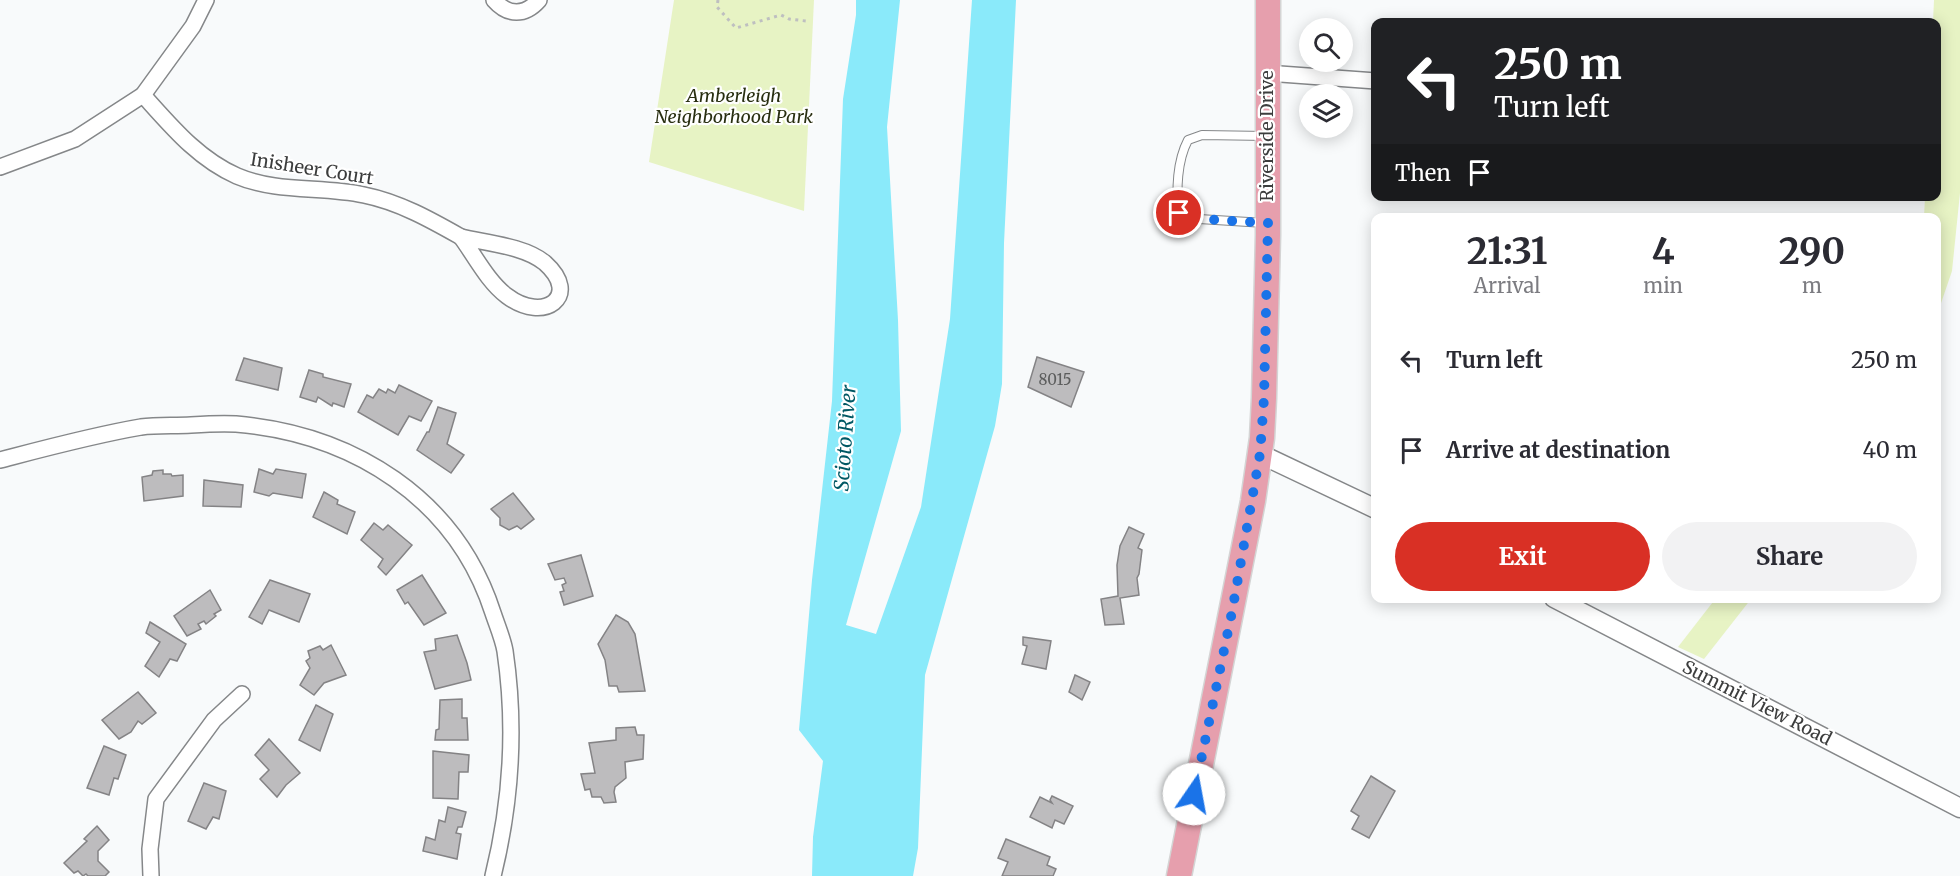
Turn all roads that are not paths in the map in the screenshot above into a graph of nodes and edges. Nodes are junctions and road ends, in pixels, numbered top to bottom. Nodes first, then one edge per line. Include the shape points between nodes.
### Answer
1 (206, 0) edge
2 (494, 0) edge
3 (539, 0) edge
4 (1268, 0) edge
5 (1267, 73) junction
6 (1371, 81) edge
7 (143, 95) junction
8 (1267, 136) junction
9 (0, 168) edge
10 (1268, 223) junction
11 (461, 237) junction
12 (1260, 454) junction
13 (0, 460) edge
14 (1371, 507) edge
15 (1564, 603) edge
16 (242, 694) dead end
17 (1960, 808) edge
18 (151, 876) edge
19 (493, 876) edge
20 (1179, 876) edge

1 - 7 street via 194,26
2 - 3 street via 500,7 517,13
4 - 5 main road, Riverside Drive
5 - 6 street
5 - 8 main road, Riverside Drive
7 - 9 street via 75,139
7 - 11 street, Inisheer Court via 188,144 237,176 264,184 364,195 415,212
8 - 10 main road, Riverside Drive
8 - 10 lane via 1202,135 1188,140 1182,151 1176,194 1179,213 1200,219
10 - 12 main road, Riverside Drive
11 - 11 street, Inisheer Court via 506,296 539,309 550,306 558,296 560,285 543,262 519,249
12 - 14 street
12 - 20 main road, Riverside Drive
13 - 19 street via 144,427 232,424 274,428 315,438 350,453 409,489 443,522 466,552 487,594 505,650 512,729 502,834
15 - 17 street, Summit View Road
16 - 18 street via 214,720 156,799

